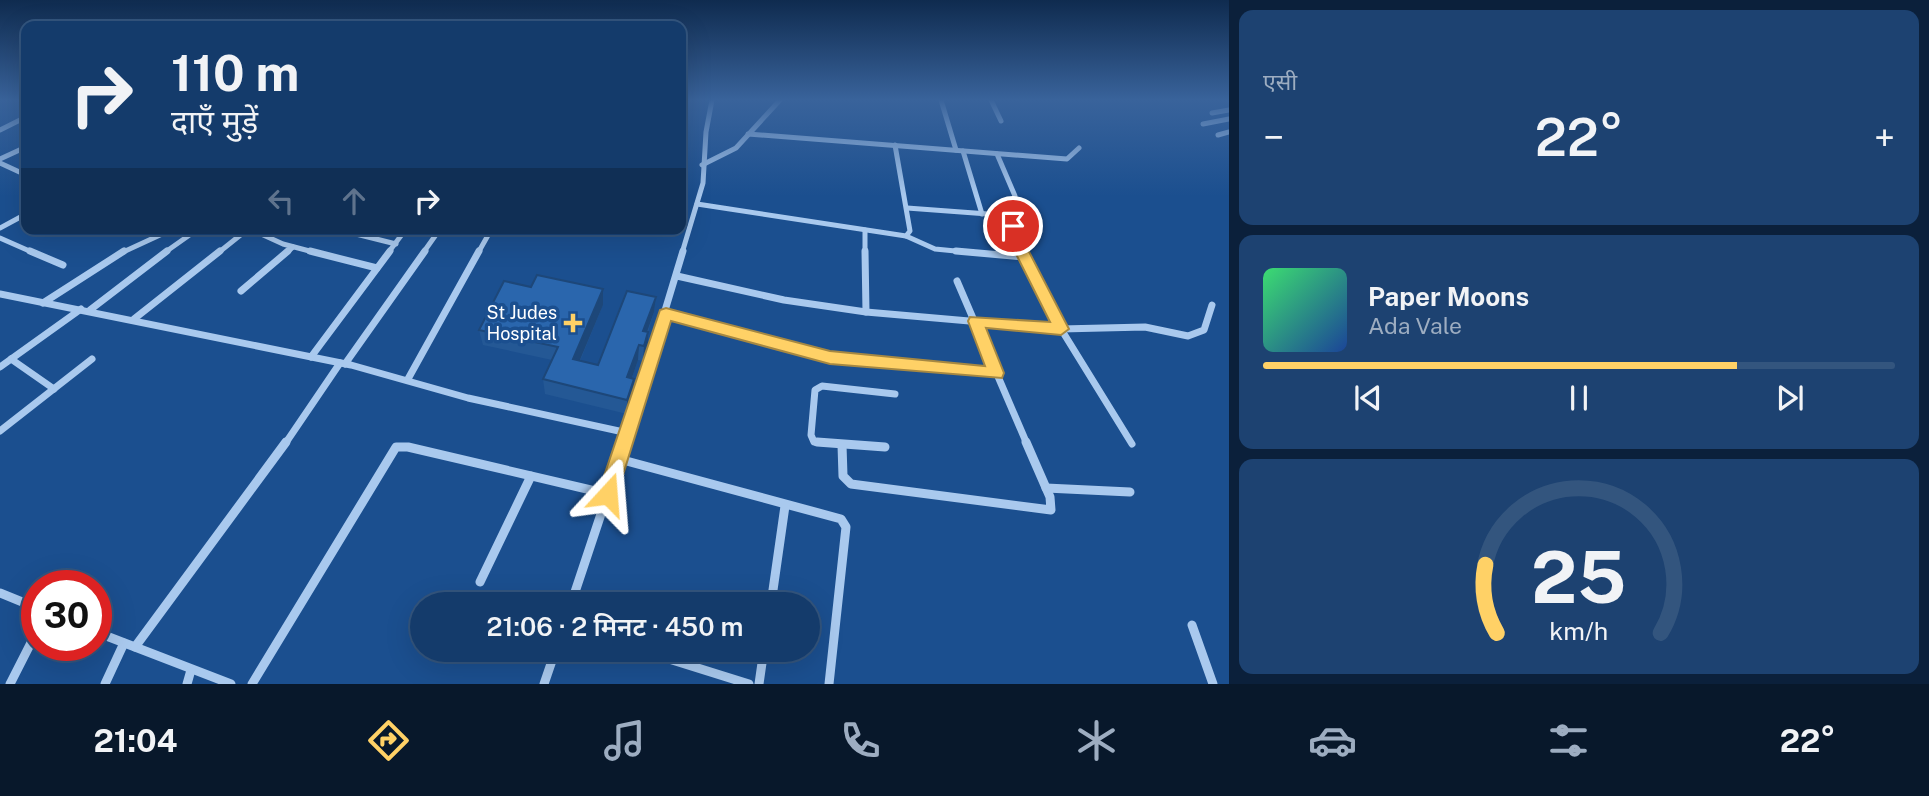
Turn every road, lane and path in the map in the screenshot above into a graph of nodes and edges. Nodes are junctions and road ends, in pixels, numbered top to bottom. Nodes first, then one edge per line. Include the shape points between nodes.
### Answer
1 (707, 132) edge
2 (951, 132) edge
3 (1229, 132) edge
4 (748, 134) joint
5 (1218, 135) dead end
6 (895, 145) junction
7 (1079, 148) dead end
8 (21, 150) edge
9 (956, 150) junction
10 (963, 151) junction
11 (997, 154) junction
12 (0, 161) edge
13 (702, 165) junction
14 (21, 172) edge
15 (697, 204) junction
16 (907, 208) junction
17 (982, 214) junction
18 (1015, 216) junction
19 (21, 217) edge
20 (0, 228) edge
21 (865, 230) junction
22 (158, 235) edge
23 (189, 235) edge
24 (241, 235) edge
25 (264, 235) edge
26 (360, 235) edge
27 (402, 235) edge
28 (436, 235) edge
29 (488, 235) edge
30 (906, 236) junction
31 (0, 238) edge
32 (396, 244) junction
33 (293, 247) junction
34 (1025, 257) junction
35 (63, 265) dead end
36 (377, 268) junction
37 (677, 276) junction
38 (957, 281) dead end
39 (241, 291) dead end
40 (0, 294) edge
41 (42, 303) junction
42 (1212, 305) dead end
43 (81, 309) junction
44 (90, 310) junction
45 (866, 312) junction
46 (666, 314) junction
47 (134, 319) junction
48 (975, 321) junction
49 (1061, 329) junction
50 (311, 358) junction
51 (11, 359) junction
52 (92, 359) dead end
53 (343, 364) junction
54 (0, 367) edge
55 (996, 373) junction
56 (408, 379) junction
57 (54, 389) junction
58 (895, 394) dead end
59 (0, 431) edge
60 (628, 433) junction
61 (1132, 444) dead end
62 (842, 445) junction
63 (885, 447) dead end
64 (620, 459) junction
65 (531, 476) junction
66 (1046, 488) junction
67 (1130, 492) dead end
68 (608, 494) junction
69 (785, 506) junction
70 (480, 582) dead end
71 (575, 592) edge
72 (773, 592) edge
73 (0, 593) edge
74 (21, 602) edge
75 (1192, 625) dead end
76 (112, 638) edge
77 (130, 645) junction
78 (21, 661) edge
79 (552, 662) edge
80 (679, 662) edge
81 (762, 662) edge
82 (191, 670) junction
83 (9, 684) edge
84 (105, 684) edge
85 (187, 684) edge
86 (231, 684) edge
87 (252, 684) edge
88 (544, 684) edge
89 (749, 684) edge
90 (759, 684) edge
91 (829, 684) edge
92 (1213, 684) edge

1 - 13 street
2 - 9 street
3 - 5 street
4 - 6 street
4 - 13 street via 723,159
6 - 9 street
6 - 16 street
7 - 11 street via 1067,159
8 - 12 street
9 - 10 street
10 - 11 street
10 - 17 street
11 - 18 street via 1014,190
12 - 14 street
13 - 15 street
15 - 21 street
15 - 37 street
16 - 17 street
16 - 30 street
17 - 18 street
18 - 34 street via 1014,233
19 - 20 street
21 - 30 street
21 - 45 street
22 - 41 street via 122,252
23 - 44 street
24 - 47 street
25 - 33 street
26 - 32 street
27 - 32 street
28 - 53 street
29 - 56 street
30 - 34 street via 935,248
31 - 35 street
32 - 36 street
33 - 36 street
33 - 39 street
34 - 49 street
36 - 50 street
37 - 45 street via 784,300
37 - 46 street
38 - 48 street
40 - 41 street
41 - 43 street
42 - 49 street via 1204,330 1192,336 1145,327
43 - 44 street
43 - 51 street
44 - 47 street
45 - 48 street
46 - 55 street via 830,358
46 - 60 street
47 - 50 street
48 - 49 street
48 - 55 street
49 - 61 street
50 - 53 street
51 - 54 street
51 - 57 street
52 - 57 street
53 - 56 street
53 - 77 street
55 - 66 street
56 - 60 street via 468,398
57 - 59 street
58 - 62 street via 816,388 812,439
60 - 64 street
62 - 63 street
62 - 66 street via 844,476 852,484 1040,511 1051,510
64 - 68 street
64 - 69 street
65 - 68 street
65 - 70 street
65 - 87 street via 396,447
66 - 67 street
68 - 71 street
69 - 72 street
69 - 91 street via 834,516 846,527
73 - 74 street
75 - 92 street
76 - 77 street
77 - 82 street
77 - 84 street
78 - 83 street
79 - 88 street
80 - 89 street
81 - 90 street
82 - 85 street
82 - 86 street

